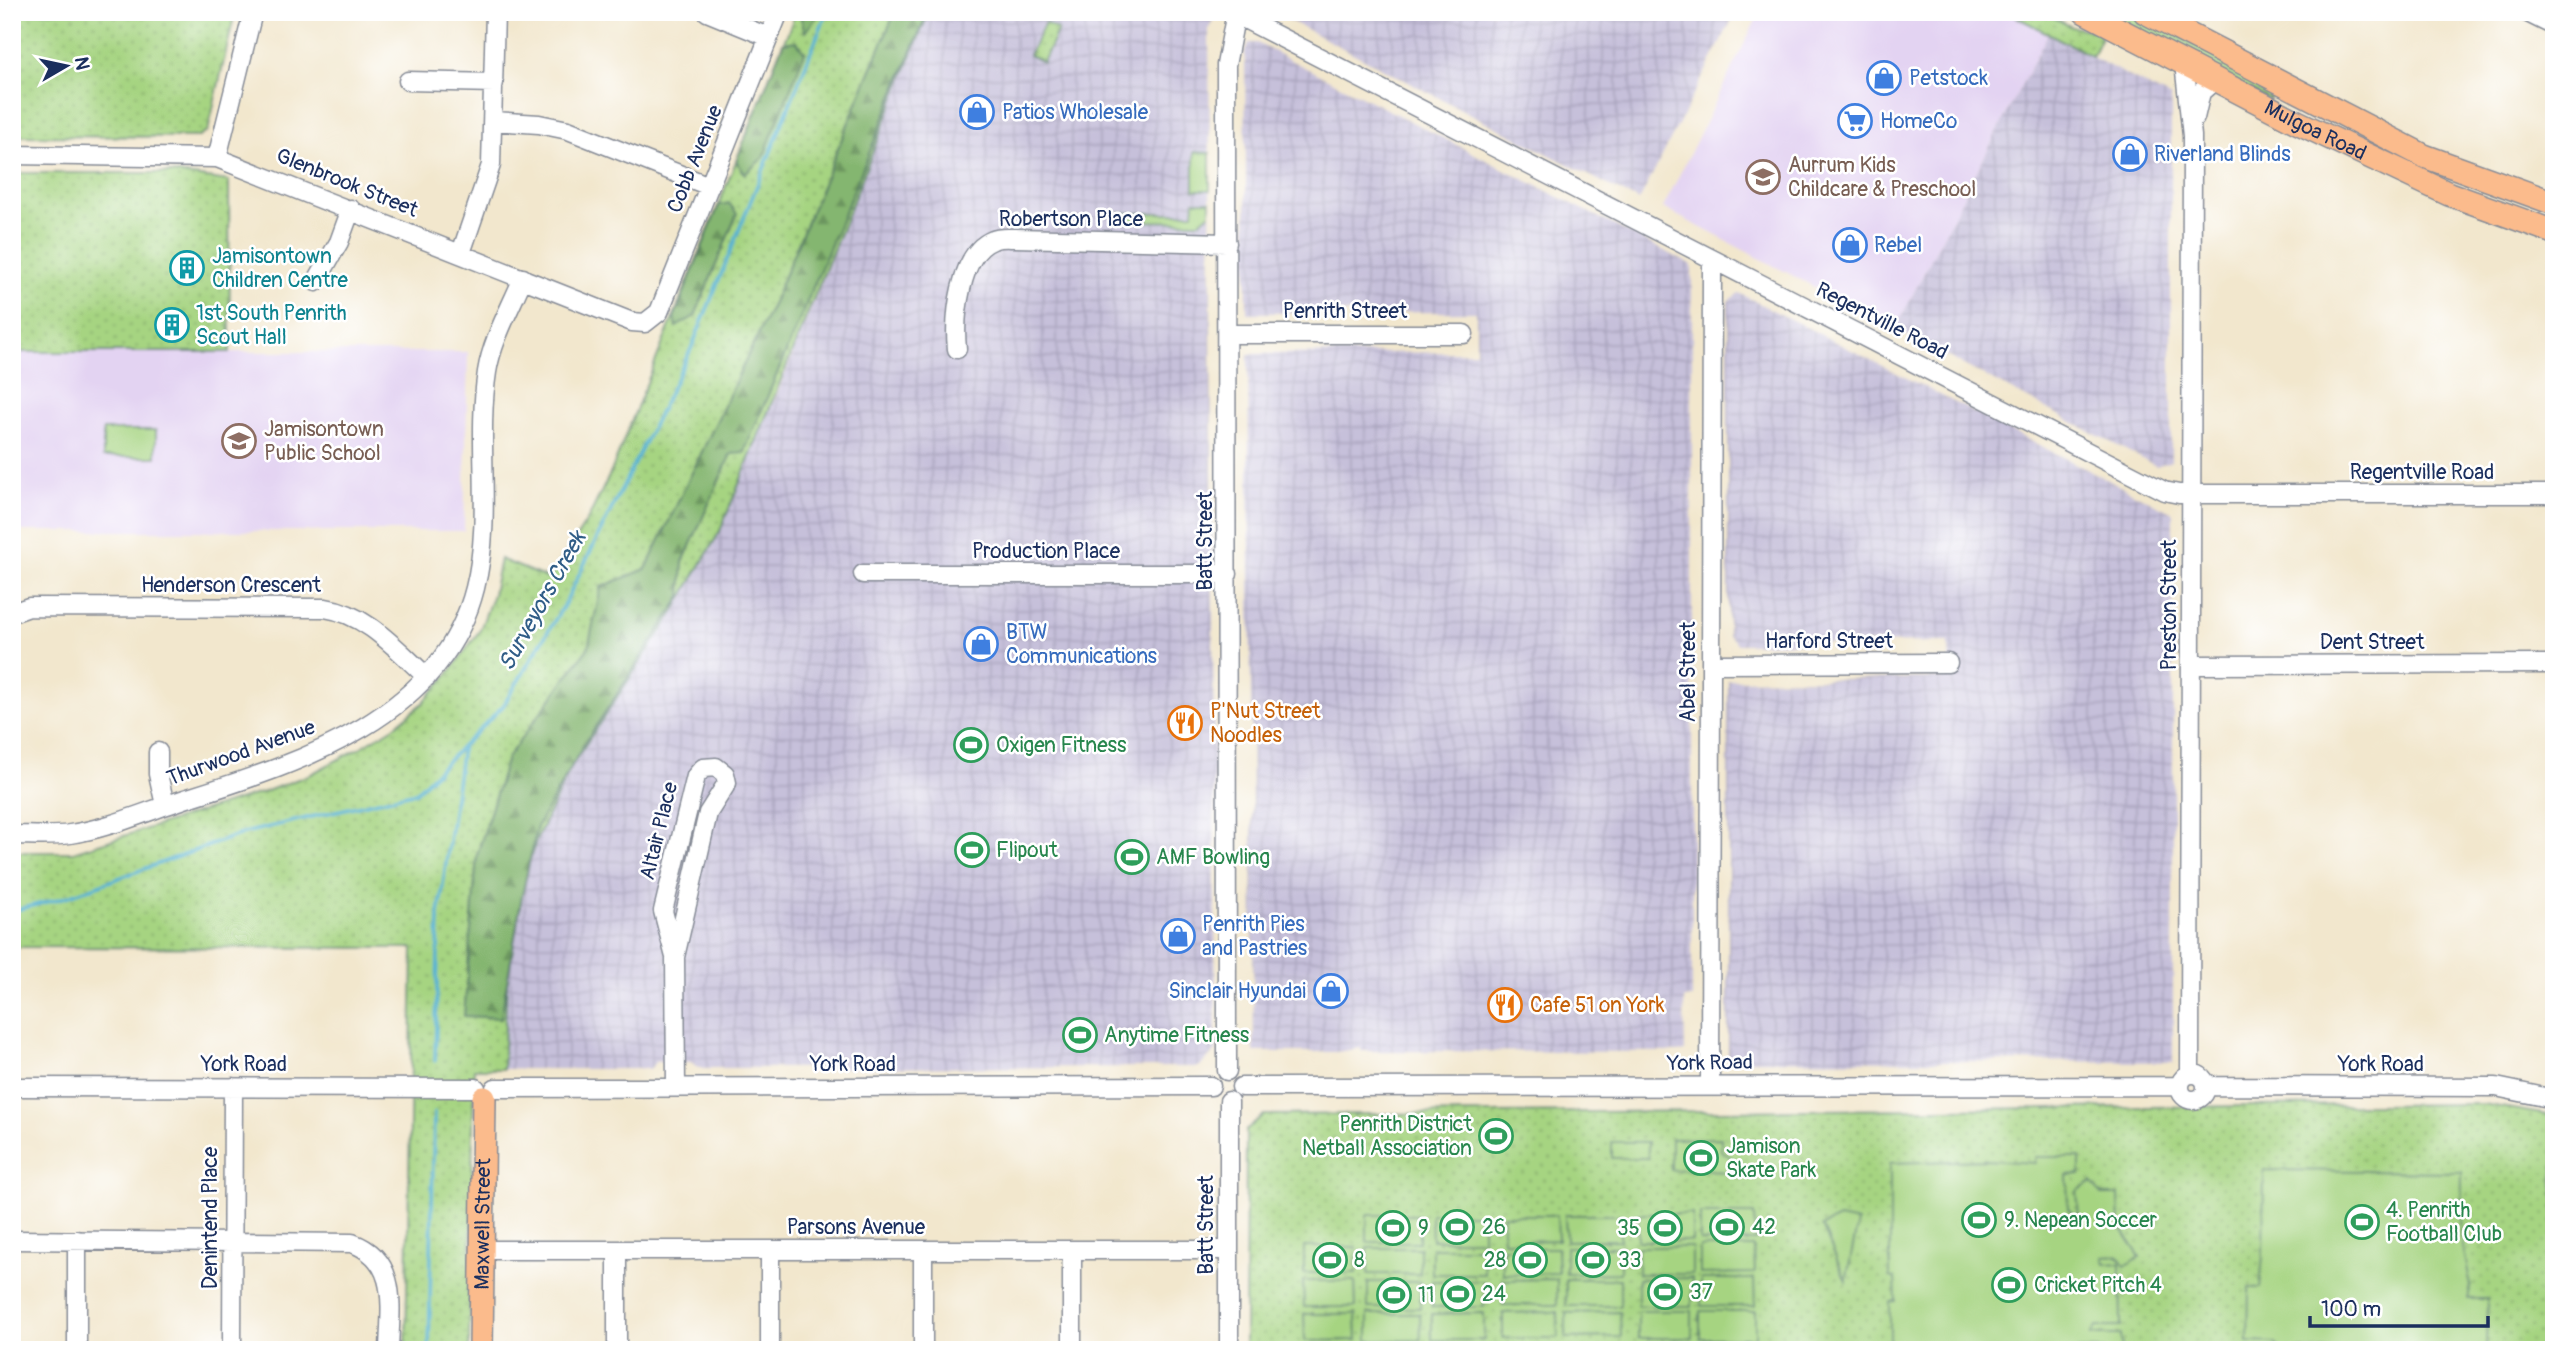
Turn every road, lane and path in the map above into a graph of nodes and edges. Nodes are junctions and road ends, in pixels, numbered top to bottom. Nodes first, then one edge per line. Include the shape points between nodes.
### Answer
1 (253, 12) edge
2 (495, 12) edge
3 (707, 12) edge
4 (779, 12) edge
5 (2085, 12) edge
6 (2145, 12) edge
7 (2526, 12) edge
8 (1234, 13) edge
9 (2554, 26) edge
10 (768, 37) junction
11 (2184, 63) junction
12 (2216, 79) junction
13 (408, 81) dead end
14 (494, 83) junction
15 (493, 121) junction
16 (2192, 136) junction
17 (12, 155) edge
18 (217, 158) junction
19 (709, 186) junction
20 (2554, 203) edge
21 (351, 209) junction
22 (2554, 232) edge
23 (1227, 243) junction
24 (461, 253) junction
25 (1712, 259) junction
26 (523, 278) junction
27 (316, 282) dead end
28 (651, 321) joint
29 (1227, 334) junction
30 (1464, 334) dead end
31 (957, 349) dead end
32 (2192, 494) junction
33 (2554, 494) edge
34 (863, 574) dead end
35 (1228, 574) junction
36 (12, 613) edge
37 (1948, 663) dead end
38 (2554, 663) edge
39 (1711, 664) junction
40 (2192, 665) junction
41 (427, 677) junction
42 (158, 752) dead end
43 (165, 805) junction
44 (12, 835) edge
45 (675, 957) junction
46 (1227, 1071) junction
47 (2185, 1080) junction
48 (1710, 1085) junction
49 (1211, 1086) junction
50 (12, 1087) edge
51 (233, 1087) junction
52 (676, 1087) junction
53 (1241, 1087) junction
54 (485, 1091) junction
55 (2554, 1099) edge
56 (1229, 1101) junction
57 (12, 1240) edge
58 (77, 1240) junction
59 (232, 1240) junction
60 (617, 1250) junction
61 (770, 1250) junction
62 (923, 1250) junction
63 (1072, 1250) junction
64 (1229, 1250) junction
65 (483, 1251) junction
66 (77, 1350) edge
67 (232, 1350) edge
68 (389, 1350) edge
69 (481, 1350) edge
70 (617, 1350) edge
71 (770, 1350) edge
72 (923, 1350) edge
73 (1072, 1350) edge
74 (1229, 1350) edge

1 - 18 street
2 - 14 street
3 - 10 street
4 - 10 street, Cobb Avenue
5 - 11 main road, Mulgoa Road
6 - 20 main road, Mulgoa Road via 2424,156
7 - 9 street
8 - 23 street, Batt Street via 1226,65
8 - 25 street, Regentville Road
10 - 19 street, Cobb Avenue
11 - 12 main road, Mulgoa Road
11 - 16 street, Preston Street
12 - 16 street, Preston Street via 2199,97
12 - 22 main road, Mulgoa Road via 2457,198
13 - 14 street
14 - 15 street
15 - 19 street via 568,130
15 - 24 street via 489,176
16 - 32 street, Preston Street
17 - 18 street, Glenbrook Street
18 - 21 street, Glenbrook Street
19 - 28 street, Cobb Avenue via 659,312
21 - 24 street, Glenbrook Street
21 - 27 street
23 - 29 street, Batt Street
23 - 31 street, Robertson Place via 991,240 979,250 964,279 957,305
24 - 26 street, Glenbrook Street
25 - 32 street, Regentville Road via 2164,491
25 - 39 street, Abel Street
26 - 28 street, Glenbrook Street via 632,322
26 - 41 street, Thurwood Avenue via 487,371 477,580 462,625
29 - 30 street, Penrith Street
29 - 35 street, Batt Street
32 - 33 street, Regentville Road
32 - 40 street, Preston Street
34 - 35 street, Production Place
35 - 46 street, Batt Street
36 - 41 street, Henderson Crescent via 29,607 333,609 368,625
37 - 39 street, Harford Street
38 - 40 street, Dent Street
39 - 48 street, Abel Street
40 - 47 street, Preston Street
41 - 43 street, Thurwood Avenue via 393,707 311,755
42 - 43 street
43 - 44 street, Thurwood Avenue via 78,833
45 - 45 street, Altair Place via 664,906 696,776 703,768 716,767 727,783 708,813
45 - 52 street, Altair Place
46 - 49 street via 1214,1077
46 - 53 street via 1238,1078
47 - 48 street, York Road
47 - 55 street, York Road via 2199,1075 2206,1086 2496,1087
48 - 53 street, York Road
49 - 52 street, York Road
49 - 56 street via 1217,1098
50 - 51 street, York Road
51 - 54 street, York Road
51 - 59 street, Denintend Place
52 - 54 street, York Road
53 - 56 street via 1238,1096
54 - 65 main road, Maxwell Street
56 - 64 street, Batt Street
57 - 58 street
58 - 59 street
58 - 66 street
59 - 67 street, Denintend Place
59 - 68 street via 339,1241 371,1252 389,1283
60 - 61 street, Parsons Avenue
60 - 65 street, Parsons Avenue
60 - 70 street
61 - 62 street, Parsons Avenue
61 - 71 street
62 - 63 street, Parsons Avenue
62 - 72 street
63 - 64 street, Parsons Avenue
63 - 73 street
64 - 74 street, Batt Street
65 - 69 main road, Maxwell Street

